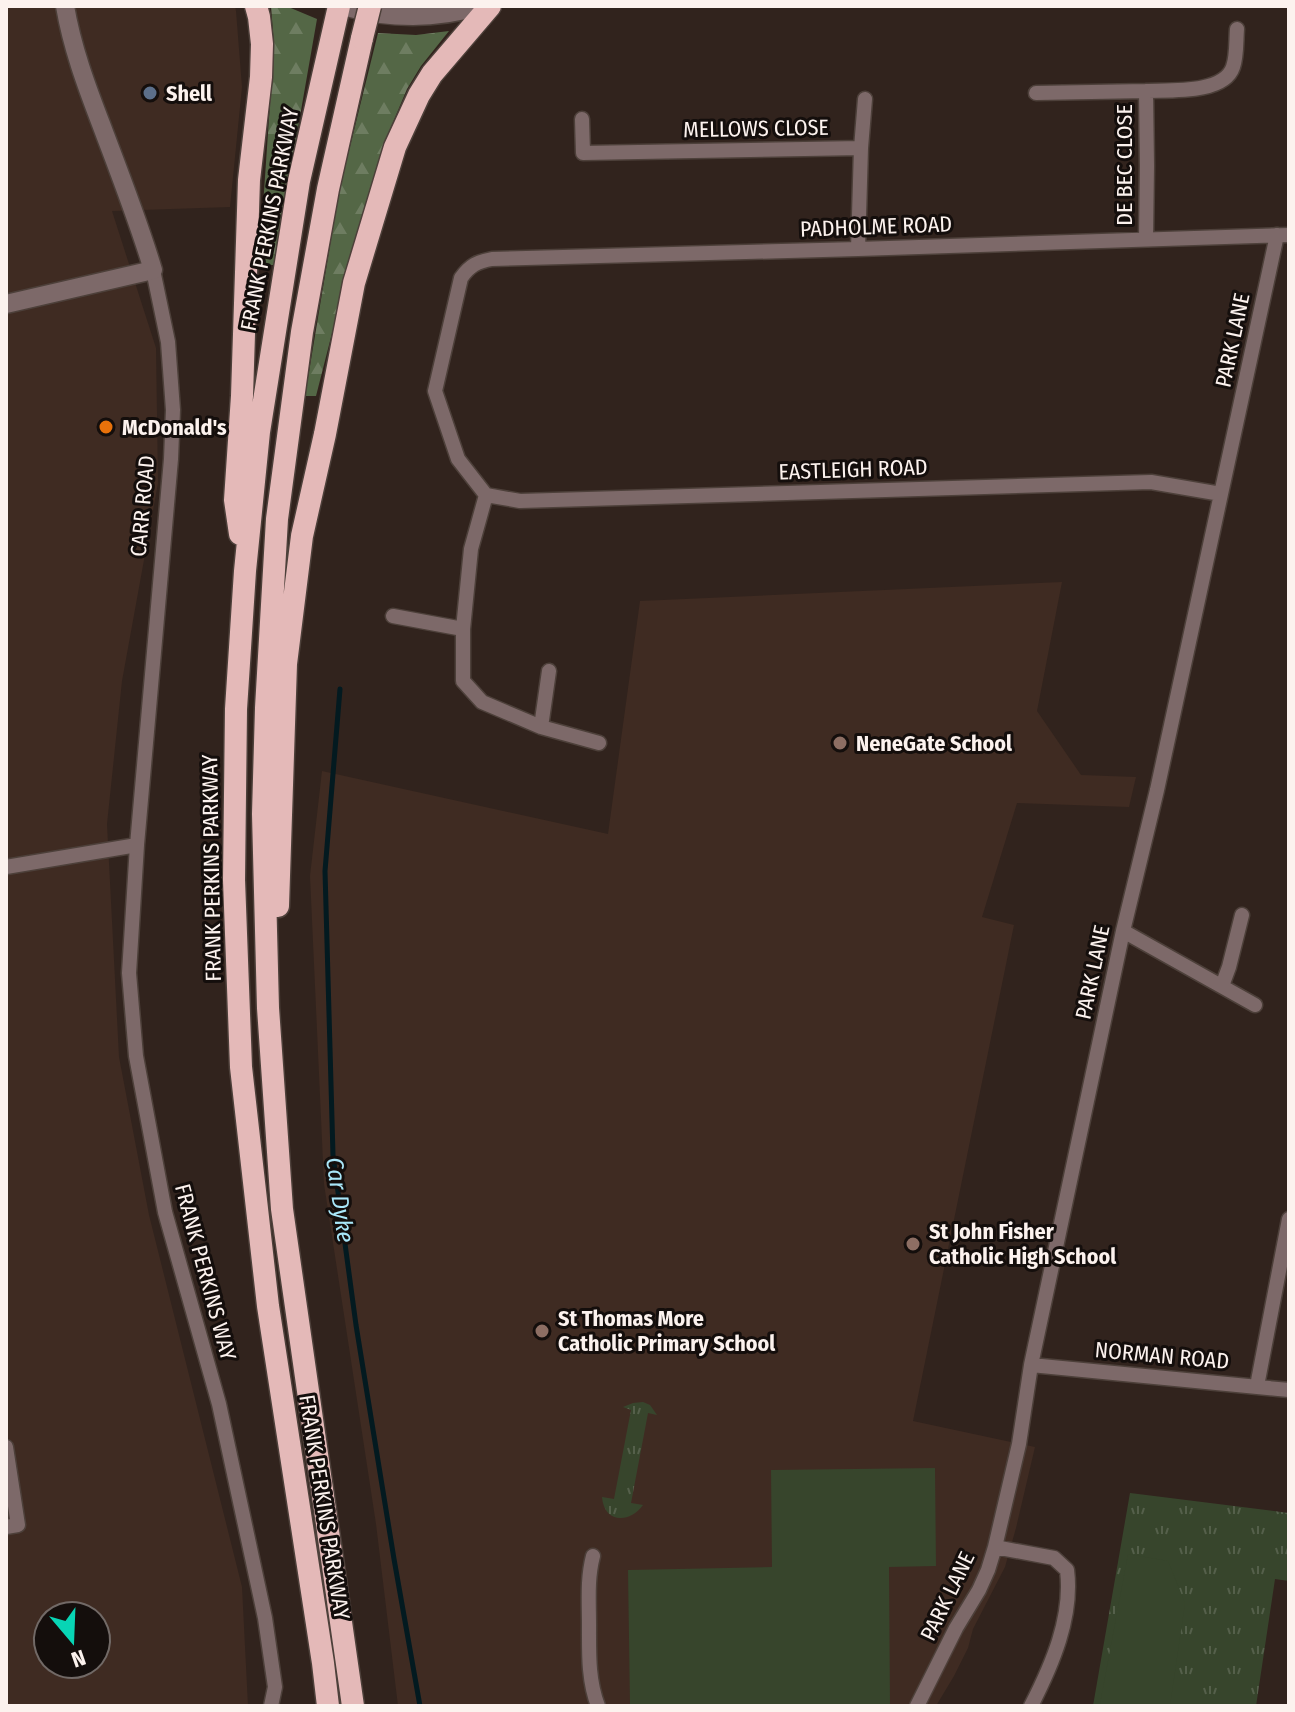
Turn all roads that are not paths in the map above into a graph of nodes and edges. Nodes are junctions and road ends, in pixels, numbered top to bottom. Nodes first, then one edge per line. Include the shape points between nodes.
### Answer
1 (65, 6) edge
2 (256, 6) edge
3 (341, 6) edge
4 (370, 6) edge
5 (480, 6) edge
6 (490, 6) edge
7 (1237, 29) dead end
8 (1146, 91) junction
9 (1036, 93) dead end
10 (865, 99) dead end
11 (582, 119) dead end
12 (861, 148) junction
13 (1283, 235) edge
14 (1146, 239) junction
15 (858, 249) junction
16 (153, 270) junction
17 (6, 304) edge
18 (253, 396) junction
19 (1221, 494) junction
20 (486, 495) junction
21 (393, 616) dead end
22 (463, 629) junction
23 (549, 671) dead end
24 (541, 727) junction
25 (599, 743) dead end
26 (137, 845) junction
27 (6, 867) edge
28 (1242, 915) dead end
29 (1123, 931) junction
30 (1222, 986) junction
31 (1255, 1005) dead end
32 (268, 1008) junction
33 (1289, 1219) edge
34 (1031, 1365) junction
35 (1257, 1386) junction
36 (1289, 1390) edge
37 (6, 1447) edge
38 (12, 1526) edge
39 (995, 1547) junction
40 (593, 1556) dead end
41 (271, 1706) edge
42 (328, 1706) edge
43 (353, 1706) edge
44 (598, 1706) edge
45 (917, 1706) edge
46 (1031, 1706) edge

1 - 16 street, CARR ROAD via 79,64
2 - 18 highway via 262,44 249,180
3 - 5 street via 402,16 443,15
3 - 18 highway, FRANK PERKINS PARKWAY
4 - 32 highway, FRANK PERKINS PARKWAY, bridge via 302,332 277,519 263,827
6 - 32 highway via 419,95 395,147 354,283 302,536 286,664 277,926
7 - 8 street, DE BEC CLOSE via 1234,67 1225,81 1211,87
8 - 9 street, DE BEC CLOSE
8 - 14 street, DE BEC CLOSE
10 - 12 street
11 - 12 street, MELLOWS CLOSE via 583,153
12 - 15 street
13 - 14 street, PADHOLME ROAD
13 - 19 street, PARK LANE
14 - 15 street, PADHOLME ROAD
15 - 20 street, PADHOLME ROAD via 477,262 461,278 435,391 458,459
16 - 17 street
16 - 26 street, CARR ROAD via 168,342 173,410
18 - 42 highway, FRANK PERKINS PARKWAY via 235,500 245,571 236,709 234,880 241,1067 268,1306
19 - 20 street, EASTLEIGH ROAD via 1151,482 520,501
19 - 29 street, PARK LANE
20 - 22 street via 471,549
21 - 22 street
22 - 24 street via 463,681 482,702
23 - 24 street
24 - 25 street
26 - 27 street
26 - 41 street, FRANK PERKINS WAY via 129,973 136,1056 165,1212 219,1404 265,1618 275,1687
28 - 30 street
29 - 30 street
29 - 34 street, PARK LANE
30 - 31 street
32 - 43 highway, FRANK PERKINS PARKWAY via 282,1209
33 - 35 street
34 - 35 street, NORMAN ROAD
34 - 39 street, PARK LANE
35 - 36 street, NORMAN ROAD
37 - 38 street
39 - 45 street, PARK LANE via 979,1590
39 - 46 street via 1054,1558 1067,1570 1070,1588 1062,1627 1051,1668
40 - 44 street via 589,1656

